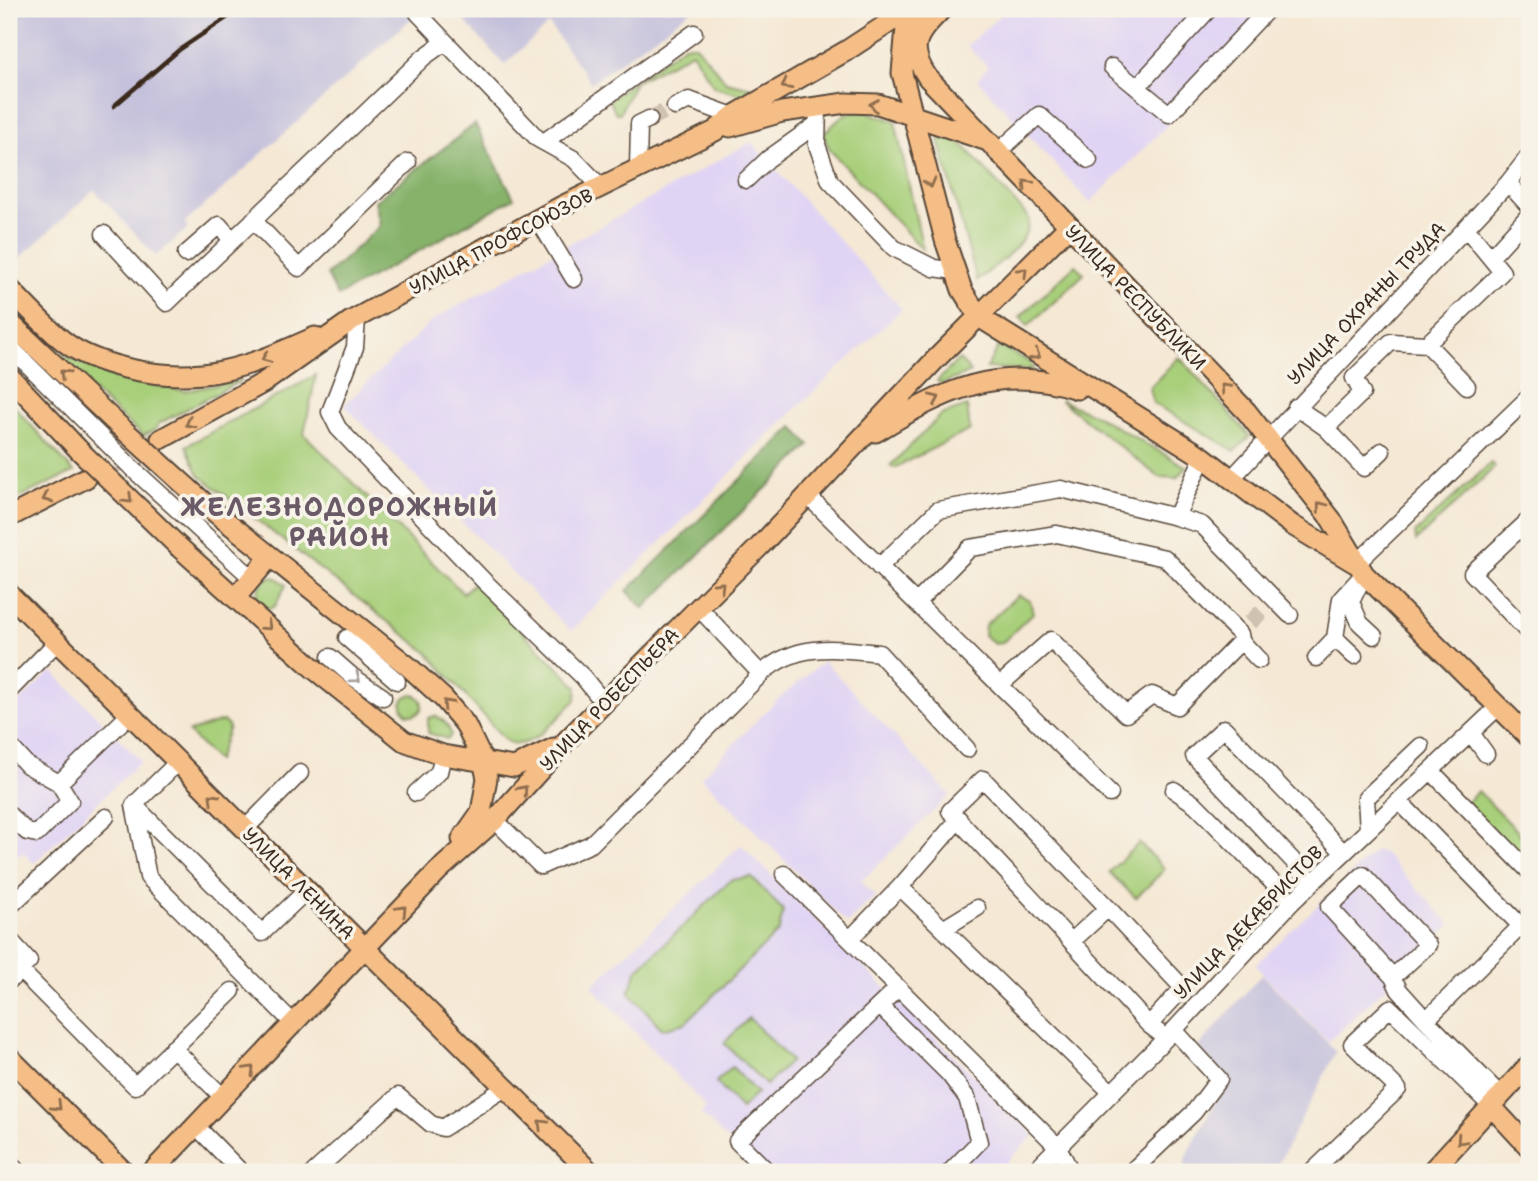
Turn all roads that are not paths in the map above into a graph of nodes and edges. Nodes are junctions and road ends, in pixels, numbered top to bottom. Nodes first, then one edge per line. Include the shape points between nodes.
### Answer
1 (910, 9) edge
2 (916, 9) edge
3 (942, 9) edge
4 (1209, 9) edge
5 (1268, 9) edge
6 (418, 13) dead end
7 (694, 33) dead end
8 (445, 41) junction
9 (1112, 67) dead end
10 (1138, 86) junction
11 (675, 107) tunnel mouth
12 (818, 115) junction
13 (733, 116) junction
14 (912, 117) junction
15 (649, 119) dead end
16 (715, 131) junction
17 (544, 142) junction
18 (991, 147) junction
19 (1529, 156) edge
20 (1088, 160) dead end
21 (408, 162) dead end
22 (638, 168) junction
23 (746, 180) dead end
24 (1508, 183) junction
25 (601, 187) junction
26 (1529, 206) edge
27 (1529, 215) edge
28 (538, 219) junction
29 (253, 220) junction
30 (1068, 228) junction
31 (1466, 228) junction
32 (104, 234) dead end
33 (232, 240) junction
34 (186, 254) dead end
35 (1492, 256) junction
36 (955, 271) junction
37 (574, 279) dead end
38 (9, 288) edge
39 (979, 317) junction
40 (354, 319) junction
41 (9, 322) edge
42 (1427, 344) junction
43 (9, 346) edge
44 (9, 376) edge
45 (1467, 386) dead end
46 (1529, 397) edge
47 (1105, 398) junction
48 (1296, 407) junction
49 (1326, 428) junction
50 (161, 439) tunnel mouth
51 (1268, 440) junction
52 (854, 445) junction
53 (1382, 451) dead end
54 (1203, 457) junction
55 (86, 478) tunnel mouth
56 (1232, 478) junction
57 (807, 495) junction
58 (9, 517) edge
59 (1177, 517) junction
60 (1529, 520) edge
61 (270, 557) junction
62 (879, 567) junction
63 (1360, 569) junction
64 (252, 578) junction
65 (9, 594) edge
66 (235, 598) junction
67 (917, 602) junction
68 (698, 607) junction
69 (1290, 615) dead end
70 (1360, 623) junction
71 (349, 629) junction
72 (1243, 633) junction
73 (1336, 634) junction
74 (1529, 634) edge
75 (1374, 636) dead end
76 (58, 642) junction
77 (1354, 656) dead end
78 (330, 657) junction
79 (1316, 658) dead end
80 (1259, 660) dead end
81 (313, 668) junction
82 (403, 674) junction
83 (761, 674) junction
84 (1001, 684) junction
85 (9, 691) edge
86 (383, 697) junction
87 (604, 703) junction
88 (1498, 707) junction
89 (130, 714) junction
90 (369, 715) junction
91 (1046, 728) junction
92 (1471, 733) junction
93 (1529, 737) edge
94 (568, 739) junction
95 (1034, 740) dead end
96 (9, 745) edge
97 (1421, 746) dead end
98 (967, 750) dead end
99 (1486, 754) dead end
100 (443, 755) junction
101 (483, 761) junction
102 (178, 762) junction
103 (1431, 771) junction
104 (300, 773) dead end
105 (59, 783) junction
106 (1174, 790) dead end
107 (416, 793) dead end
108 (1110, 794) dead end
109 (1399, 802) junction
110 (134, 805) junction
111 (9, 815) edge
112 (106, 817) dead end
113 (959, 819) junction
114 (495, 820) junction
115 (245, 829) junction
116 (1368, 830) junction
117 (1344, 853) junction
118 (438, 871) junction
119 (1529, 871) edge
120 (784, 874) dead end
121 (1313, 882) junction
122 (900, 887) junction
123 (306, 891) junction
124 (1292, 902) junction
125 (9, 907) edge
126 (977, 908) dead end
127 (1108, 908) junction
128 (943, 929) junction
129 (9, 939) edge
130 (850, 939) junction
131 (1073, 941) junction
132 (366, 949) junction
133 (14, 976) edge
134 (1393, 977) junction
135 (898, 988) junction
136 (232, 991) dead end
137 (881, 1007) junction
138 (1426, 1020) junction
139 (294, 1024) junction
140 (1149, 1025) junction
141 (1170, 1034) junction
142 (173, 1048) junction
143 (9, 1058) edge
144 (1529, 1065) edge
145 (505, 1088) junction
146 (1112, 1093) junction
147 (224, 1098) junction
148 (1496, 1102) junction
149 (196, 1126) junction
150 (1058, 1147) junction
151 (1529, 1147) edge
152 (9, 1163) edge
153 (18, 1172) edge
154 (124, 1172) edge
155 (152, 1172) edge
156 (242, 1172) edge
157 (314, 1172) edge
158 (590, 1172) edge
159 (768, 1172) edge
160 (950, 1172) edge
161 (1033, 1172) edge
162 (1071, 1172) edge
163 (1131, 1172) edge
164 (1312, 1172) edge
165 (1431, 1172) edge

1 -> 13 main road, УЛИЦА ПРОФСОЮЗОВ
2 - 14 main road via 902,47 902,73
3 - 18 main road, УЛИЦА РЕСПУБЛИКИ via 918,37 918,64
4 - 10 street
5 - 10 street via 1169,114
6 - 8 street
7 - 17 street
8 - 17 street
8 - 29 street
9 - 10 street
11 - 13 street via 689,100
14 -> 12 main road via 877,104
12 - 16 main road via 782,112
12 - 23 street
12 - 36 street via 817,145 830,181 894,248 934,268
13 - 16 main road, УЛИЦА ПРОФСОЮЗОВ
14 - 18 main road
14 -> 36 main road
15 - 22 street via 639,124
16 - 22 main road, УЛИЦА ПРОФСОЮЗОВ
17 - 25 street via 574,159
18 - 20 street via 1039,115
30 -> 18 main road, УЛИЦА РЕСПУБЛИКИ
19 - 24 street, УЛИЦА ОХРАНЫ ТРУДА
21 - 29 street via 299,268
22 - 25 main road, УЛИЦА ПРОФСОЮЗОВ
24 - 26 street
24 - 31 street, УЛИЦА ОХРАНЫ ТРУДА
25 - 28 main road, УЛИЦА ПРОФСОЮЗОВ
27 - 35 street
28 - 37 street
28 - 40 main road, УЛИЦА ПРОФСОЮЗОВ
29 - 33 street
39 -> 30 main road, УЛИЦА РОБЕСПЬЕРА
51 -> 30 main road, УЛИЦА РЕСПУБЛИКИ via 1247,412
31 - 35 street
31 - 48 street, УЛИЦА ОХРАНЫ ТРУДА
32 - 33 street via 167,303 197,283
33 - 34 street via 219,225
35 - 42 street via 1502,272
36 - 39 main road
40 -> 38 main road via 266,359 213,375 158,376 104,363 68,345
39 -> 47 main road, УЛИЦА РЕСПУБЛИКИ
39 - 52 main road, УЛИЦА РОБЕСПЬЕРА
40 -> 50 main road, УЛИЦА ПРОФСОЮЗОВ via 263,383
40 - 87 street via 355,347 330,412 338,428
61 -> 41 main road, bridge via 211,509
42 - 45 street
42 - 49 street via 1391,342 1353,378 1362,393
43 - 64 street
44 -> 66 main road, bridge via 114,486
46 - 63 street
52 -> 47 main road via 917,407 980,381 1054,382
47 - 54 main road, УЛИЦА РЕСПУБЛИКИ
48 - 49 street
48 - 51 street, УЛИЦА ОХРАНЫ ТРУДА
49 - 53 street via 1364,468
51 - 56 street, УЛИЦА ОХРАНЫ ТРУДА
63 -> 51 main road, УЛИЦА РЕСПУБЛИКИ via 1331,519
52 - 57 main road, УЛИЦА РОБЕСПЬЕРА
54 - 56 main road, УЛИЦА РЕСПУБЛИКИ
54 - 59 street
55 -> 58 main road
56 - 63 main road, УЛИЦА РЕСПУБЛИКИ via 1292,525
57 - 62 street
68 -> 57 main road, УЛИЦА РОБЕСПЬЕРА
59 - 62 street via 1061,489 938,510
59 - 69 street via 1202,525 1270,603
60 - 74 street via 1472,573
61 - 64 main road
61 - 71 main road
62 - 67 street
63 - 70 street via 1351,602
63 - 73 street via 1341,600
63 - 88 main road, УЛИЦА РЕСПУБЛИКИ
64 - 66 main road
65 - 76 main road, УЛИЦА ЛЕНИНА
66 -> 81 main road
67 - 72 street via 970,548 1056,534 1165,558
67 - 84 street
68 - 83 street
68 - 87 main road, УЛИЦА РОБЕСПЬЕРА
70 - 73 street
70 - 75 street
71 - 78 street
71 - 82 main road
72 - 80 street
72 - 84 street via 1177,706 1152,695 1126,714 1051,640
73 - 77 street
73 - 79 street
76 - 85 street
76 - 89 main road, УЛИЦА ЛЕНИНА
78 - 81 street
78 -> 86 street
81 - 90 main road
82 - 86 street
101 -> 82 main road via 465,724 444,699
83 - 98 street via 778,659 825,647 879,653
83 - 114 street via 591,844 541,866
84 - 91 street
86 - 90 street
87 - 94 main road, УЛИЦА РОБЕСПЬЕРА
88 - 92 street, УЛИЦА ДЕКАБРИСТОВ
88 - 93 main road, УЛИЦА РЕСПУБЛИКИ
89 - 102 main road, УЛИЦА ЛЕНИНА
89 - 105 street
90 - 100 main road via 404,741
91 - 95 street
91 - 108 street
92 - 99 street
92 - 103 street, УЛИЦА ДЕКАБРИСТОВ
94 - 101 main road via 514,767
114 -> 94 main road, УЛИЦА РОБЕСПЬЕРА
96 - 105 street via 27,765
97 - 116 street via 1366,798
100 - 101 main road
100 - 107 street via 439,772
101 - 118 main road via 487,778 481,812
102 - 110 street
115 -> 102 main road, УЛИЦА ЛЕНИНА
103 - 109 street, УЛИЦА ДЕКАБРИСТОВ
103 - 119 street
104 - 115 street
105 - 111 street via 71,801 37,834 27,832
106 - 124 street via 1196,805
109 - 116 street, УЛИЦА ДЕКАБРИСТОВ
109 - 138 street via 1522,922
110 - 123 street via 262,933
110 - 139 street via 148,877
112 - 125 street
113 - 122 street
113 - 127 street via 950,811 983,779
113 - 131 street
114 - 118 main road, УЛИЦА РОБЕСПЬЕРА
115 - 123 main road, УЛИЦА ЛЕНИНА
116 - 117 street, УЛИЦА ДЕКАБРИСТОВ
117 - 121 street, УЛИЦА ДЕКАБРИСТОВ
117 - 121 street via 1224,727 1194,756
132 -> 118 main road, УЛИЦА РОБЕСПЬЕРА
120 - 130 street
121 - 124 street, УЛИЦА ДЕКАБРИСТОВ
122 - 128 street
122 - 130 street
123 - 132 main road, УЛИЦА ЛЕНИНА
124 - 141 street, УЛИЦА ДЕКАБРИСТОВ
126 - 128 street
127 - 131 street
127 - 140 street via 1183,988
128 - 146 street
129 - 133 street via 29,961
130 - 135 street
131 - 140 street
132 - 139 main road, УЛИЦА РОБЕСПЬЕРА
132 - 145 main road, УЛИЦА ЛЕНИНА
133 - 142 street via 135,1086
134 - 134 street via 1428,945 1363,875 1329,907
134 - 138 street
135 - 137 street
135 - 150 street
136 - 142 street
137 - 159 street via 737,1141
137 - 160 street via 967,1098 979,1142
138 - 148 street
147 -> 139 main road, УЛИЦА РОБЕСПЬЕРА
140 - 141 street
141 - 146 street, УЛИЦА ДЕКАБРИСТОВ
141 - 163 street via 1219,1079 1194,1112
142 - 147 street
143 -> 154 main road
144 - 148 main road
145 - 157 street via 443,1128 431,1124 398,1096
158 -> 145 main road, УЛИЦА ЛЕНИНА
146 - 150 street, УЛИЦА ДЕКАБРИСТОВ
147 - 149 main road, УЛИЦА РОБЕСПЬЕРА
148 - 151 main road
148 - 164 street via 1390,1008 1352,1044 1398,1089
148 -> 165 main road
149 - 155 main road, УЛИЦА РОБЕСПЬЕРА
149 - 156 street
150 - 161 street, УЛИЦА ДЕКАБРИСТОВ
150 - 162 street
152 - 153 street

